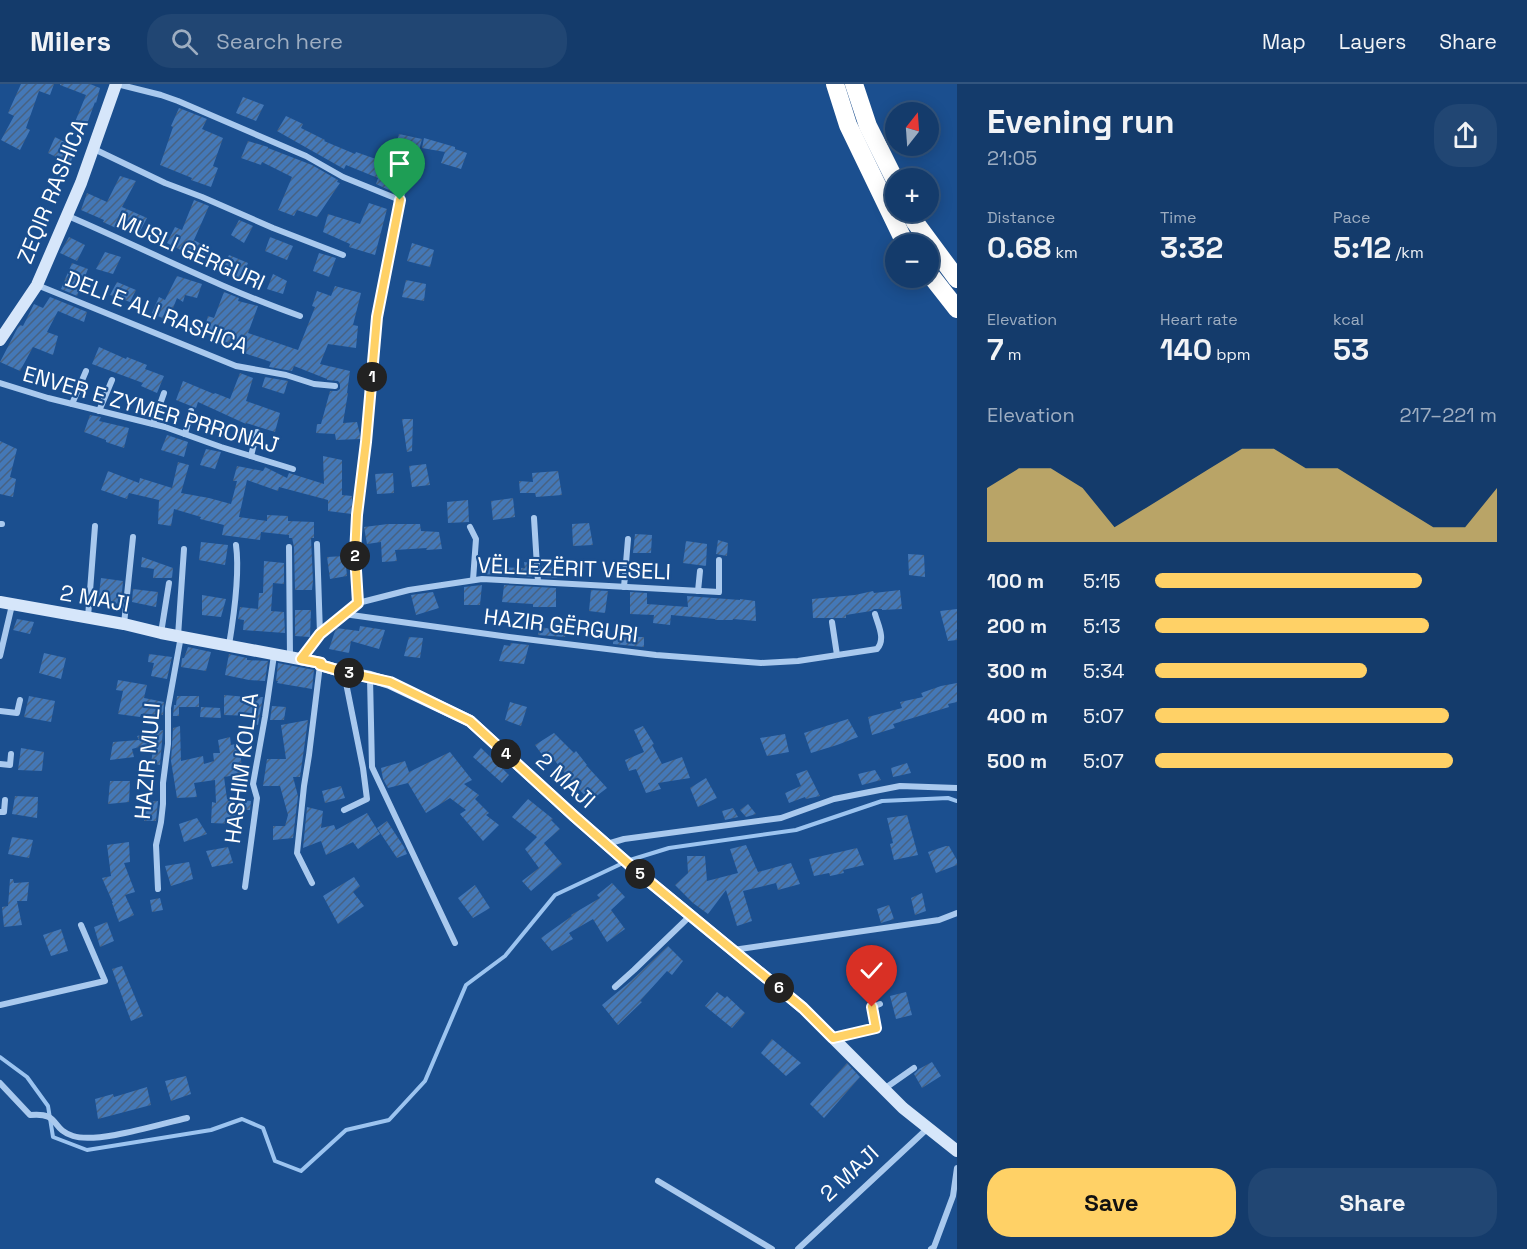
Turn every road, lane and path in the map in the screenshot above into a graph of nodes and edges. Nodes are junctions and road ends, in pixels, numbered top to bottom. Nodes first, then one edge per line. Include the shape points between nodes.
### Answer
1 (116, 84) edge
2 (834, 84) edge
3 (854, 84) edge
4 (165, 86) dead end
5 (161, 95) junction
6 (94, 149) junction
7 (407, 168) dead end
8 (889, 168) edge
9 (400, 200) junction
10 (68, 216) junction
11 (915, 222) edge
12 (901, 234) edge
13 (344, 255) dead end
14 (957, 279) edge
15 (37, 285) junction
16 (939, 286) edge
17 (957, 309) edge
18 (300, 316) dead end
19 (0, 340) edge
20 (86, 371) dead end
21 (112, 380) dead end
22 (0, 383) edge
23 (335, 386) dead end
24 (164, 393) dead end
25 (72, 404) junction
26 (99, 411) junction
27 (191, 411) dead end
28 (153, 424) junction
29 (257, 432) dead end
30 (185, 435) junction
31 (251, 456) junction
32 (293, 469) dead end
33 (534, 518) dead end
34 (95, 526) dead end
35 (470, 527) dead end
36 (133, 537) dead end
37 (628, 539) dead end
38 (317, 544) dead end
39 (236, 545) dead end
40 (289, 548) dead end
41 (184, 549) dead end
42 (719, 560) dead end
43 (700, 571) dead end
44 (474, 580) junction
45 (538, 582) junction
46 (169, 583) dead end
47 (624, 587) junction
48 (698, 591) junction
49 (6, 603) edge
50 (358, 603) junction
51 (344, 614) junction
52 (875, 614) dead end
53 (87, 618) junction
54 (832, 622) dead end
55 (124, 624) junction
56 (161, 633) junction
57 (320, 634) junction
58 (179, 636) junction
59 (229, 645) junction
60 (274, 655) junction
61 (0, 656) edge
62 (837, 656) junction
63 (296, 658) junction
64 (320, 665) junction
65 (344, 672) junction
66 (370, 677) junction
67 (20, 700) dead end
68 (0, 711) edge
69 (11, 754) dead end
70 (0, 764) edge
71 (957, 788) edge
72 (5, 800) dead end
73 (345, 810) dead end
74 (0, 812) edge
75 (606, 844) junction
76 (312, 883) dead end
77 (245, 887) dead end
78 (158, 889) dead end
79 (957, 913) edge
80 (690, 916) junction
81 (81, 925) dead end
82 (455, 943) dead end
83 (732, 950) junction
84 (615, 987) dead end
85 (880, 1004) dead end
86 (0, 1005) edge
87 (833, 1038) junction
88 (914, 1068) dead end
89 (0, 1083) edge
90 (884, 1089) junction
91 (3, 1091) edge
92 (187, 1118) dead end
93 (928, 1128) junction
94 (957, 1150) edge
95 (957, 1168) edge
96 (658, 1181) dead end
97 (772, 1249) edge
98 (798, 1249) edge
99 (931, 1249) edge

1 - 5 street
1 - 6 street, ZEQIR RASHICA
2 - 12 highway via 852,135
3 - 8 highway via 868,126
4 - 5 street
5 - 9 street
6 - 10 street, ZEQIR RASHICA
6 - 13 street via 165,183
7 - 9 street
9 - 50 street via 377,317 357,515
10 - 15 street, ZEQIR RASHICA
10 - 18 street, MUSLI GËRGURI via 224,287
11 - 14 highway
15 - 19 street, ZEQIR RASHICA
15 - 23 street, DELI E ALI RASHICA via 236,366
16 - 17 highway
20 - 25 street
21 - 26 street
22 - 25 street, ENVER E ZYMER PRRONAJ
24 - 28 street
25 - 26 street, ENVER E ZYMER PRRONAJ
26 - 28 street, ENVER E ZYMER PRRONAJ
27 - 30 street
28 - 30 street, ENVER E ZYMER PRRONAJ
29 - 31 street
30 - 31 street, ENVER E ZYMER PRRONAJ
31 - 32 street, ENVER E ZYMER PRRONAJ
33 - 45 street
34 - 53 street
35 - 44 street via 476,539
36 - 55 street
37 - 47 street
38 - 57 street
39 - 59 street
40 - 63 street
41 - 58 street, HAZIR MULI
42 - 48 street, VËLLEZËRIT VESELI via 719,592
43 - 48 street
44 - 45 street, VËLLEZËRIT VESELI
44 - 50 street, VËLLEZËRIT VESELI
45 - 47 street, VËLLEZËRIT VESELI
46 - 56 street
47 - 48 street, VËLLEZËRIT VESELI
49 - 53 street, 2 MAJI
49 - 61 street
50 - 51 street, VËLLEZËRIT VESELI
51 - 57 street
51 - 62 street, HAZIR GËRGURI via 657,655 760,663
52 - 62 street, HAZIR GËRGURI via 880,646
53 - 55 street, 2 MAJI
54 - 62 street
55 - 56 street, 2 MAJI
56 - 58 street, 2 MAJI
57 - 63 street
58 - 59 street, 2 MAJI
58 - 78 street, HAZIR MULI via 168,708 162,813 156,845
59 - 60 street, 2 MAJI
60 - 63 street, 2 MAJI
60 - 77 street, HASHIM KOLLA via 254,784 257,798
63 - 64 street, 2 MAJI
64 - 65 street, 2 MAJI
64 - 76 street via 297,853
65 - 66 street, 2 MAJI
65 - 73 street via 366,799
66 - 75 street, 2 MAJI via 390,682 470,721
66 - 82 street via 372,767
67 - 68 street via 17,713
69 - 70 street via 10,765
71 - 75 street via 900,786 834,799 781,818
72 - 74 street
75 - 80 street, 2 MAJI
79 - 83 street via 939,920
80 - 83 street, 2 MAJI
80 - 84 street
81 - 86 street via 105,981
83 - 87 street, 2 MAJI
85 - 87 street via 872,1007 876,1028
87 - 90 street, 2 MAJI
88 - 90 street
89 - 91 street
90 - 93 street, 2 MAJI
91 - 92 street via 30,1115 50,1116 64,1132 75,1137 102,1137
93 - 94 street, 2 MAJI
93 - 98 street, 2 MAJI
95 - 99 street via 953,1196
96 - 97 street

